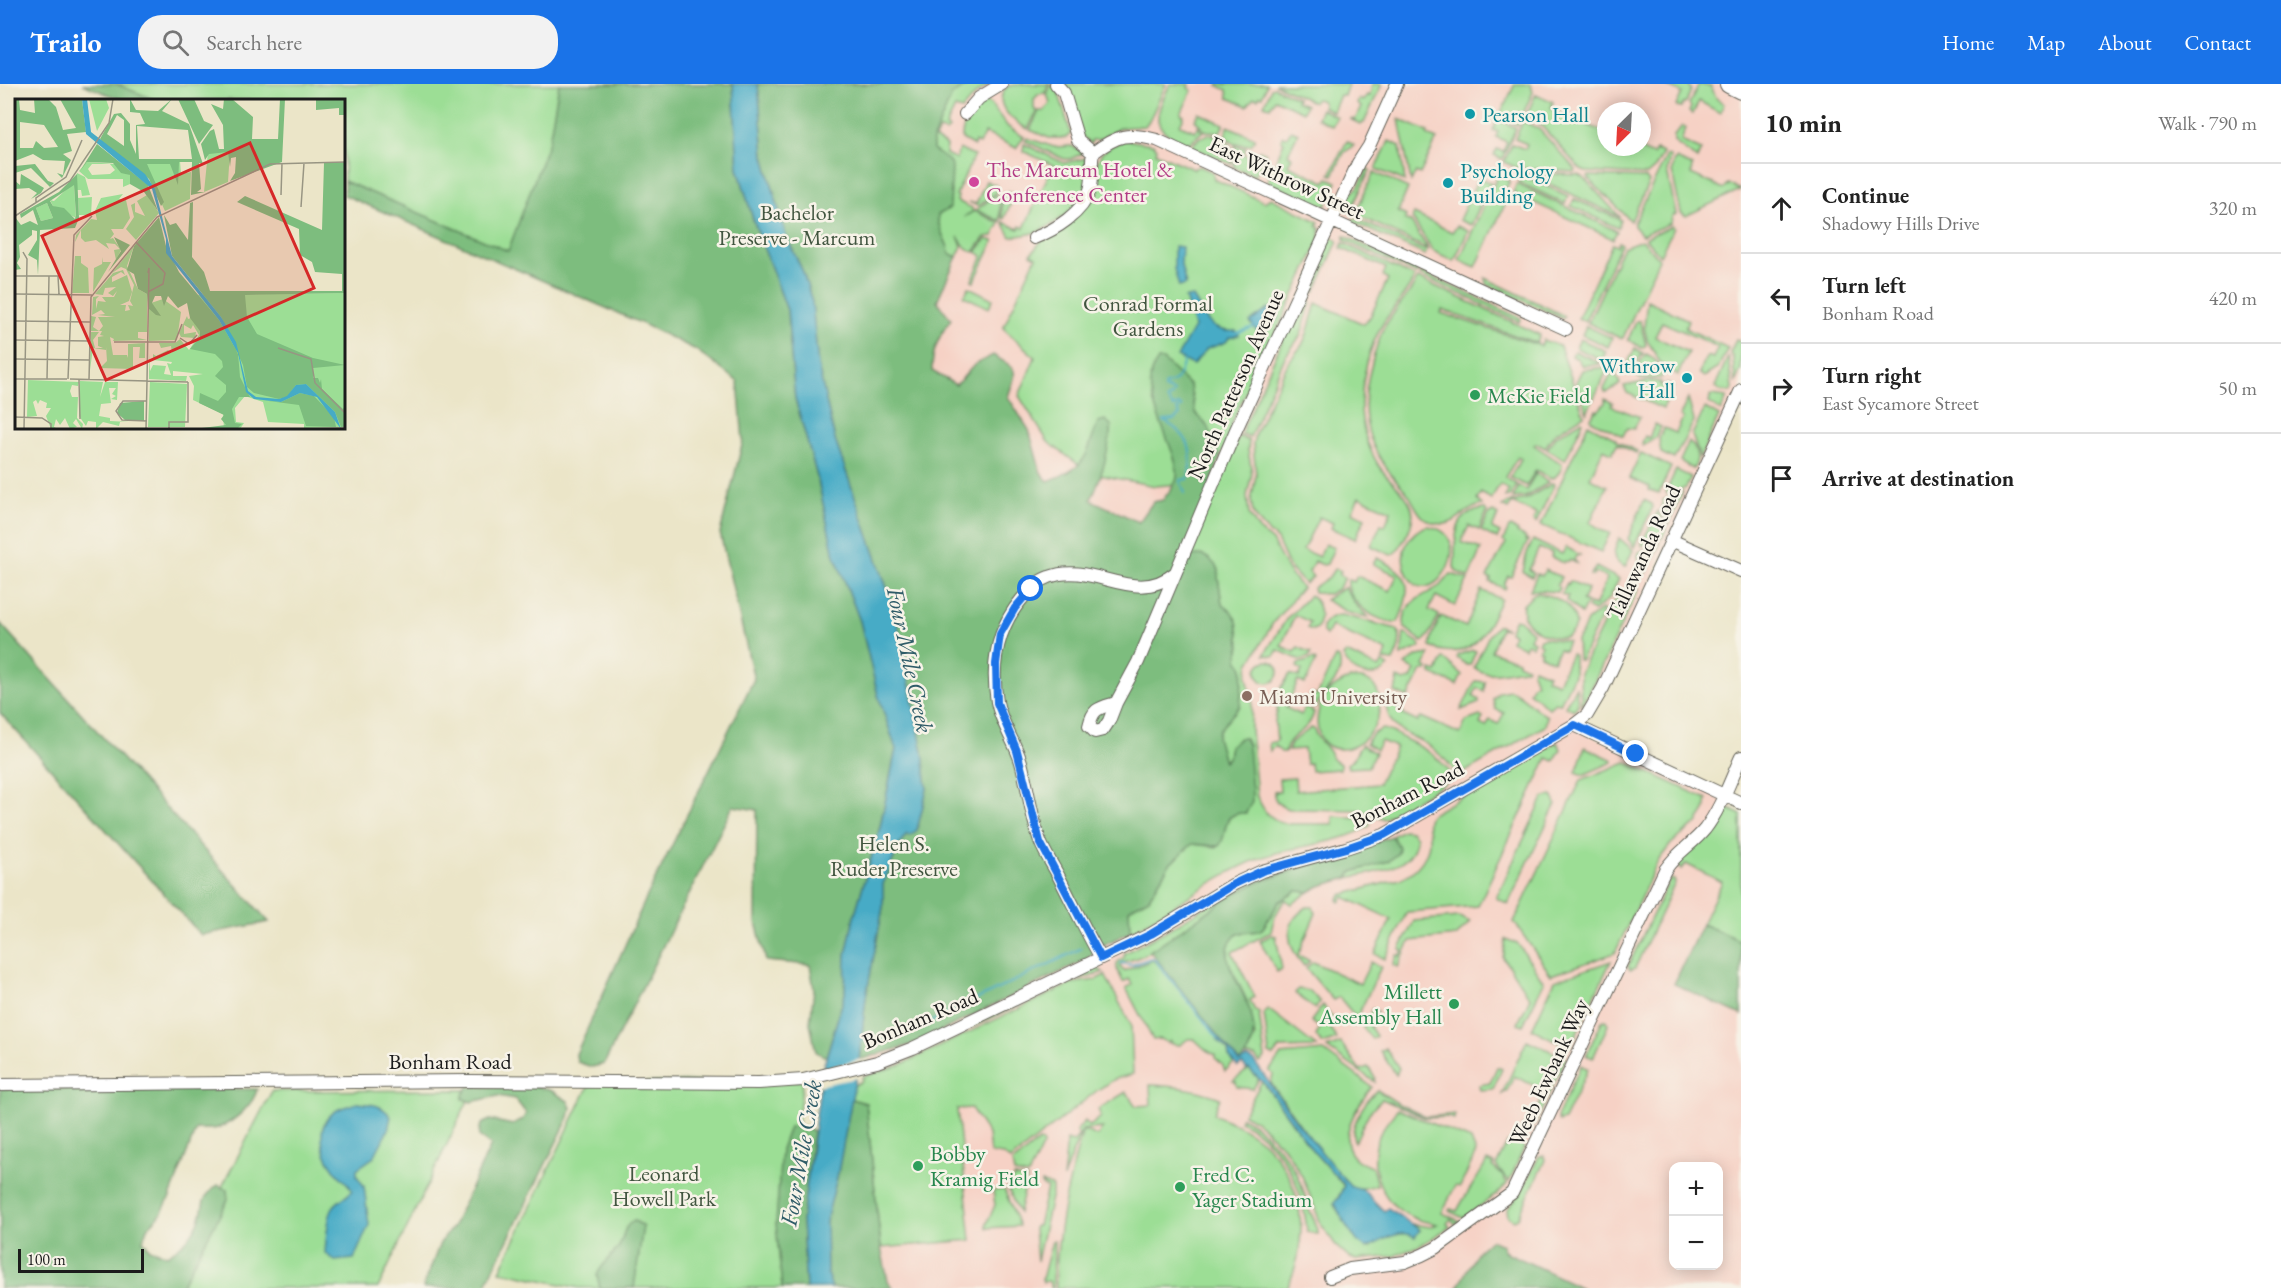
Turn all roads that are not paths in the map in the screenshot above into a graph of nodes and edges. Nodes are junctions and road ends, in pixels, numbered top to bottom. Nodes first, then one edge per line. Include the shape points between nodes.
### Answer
1 (1002, 84) edge
2 (1056, 84) edge
3 (1397, 84) edge
4 (1729, 84) edge
5 (1741, 90) edge
6 (965, 114) dead end
7 (1093, 153) junction
8 (1332, 221) junction
9 (1034, 238) dead end
10 (1566, 329) dead end
11 (1741, 390) edge
12 (1737, 410) edge
13 (1671, 540) junction
14 (1176, 572) junction
15 (1741, 572) edge
16 (1116, 703) dead end
17 (1575, 725) junction
18 (1741, 757) edge
19 (1723, 794) junction
20 (1741, 803) edge
21 (1101, 958) junction
22 (0, 1085) edge
23 (1330, 1277) dead end

1 - 6 street via 970,106
2 - 7 street via 1064,93 1078,140
3 - 8 street, North Patterson Avenue
4 - 5 highway
7 - 8 street, East Withrow Street via 1121,136 1157,140
7 - 9 street via 1088,196 1058,227
8 - 10 street, East Withrow Street
8 - 14 street, North Patterson Avenue
11 - 12 street, Tallawanda Road
12 - 13 street, Tallawanda Road
13 - 15 street
13 - 17 street, Tallawanda Road via 1603,688 1587,715
14 - 16 street, North Patterson Avenue
14 - 21 street via 1164,582 1134,586 1073,572 1043,579 1015,608 1000,634 997,648 997,703 1020,760 1040,842
17 - 19 street
17 - 21 street, Bonham Road via 1384,835 1262,871
18 - 19 street, Weeb Ewbank Way
19 - 20 street
19 - 23 street, Weeb Ewbank Way via 1715,816 1703,832 1675,855 1665,870 1512,1193 1422,1256 1350,1269
21 - 22 street, Bonham Road via 913,1048 803,1080 742,1084 467,1081

